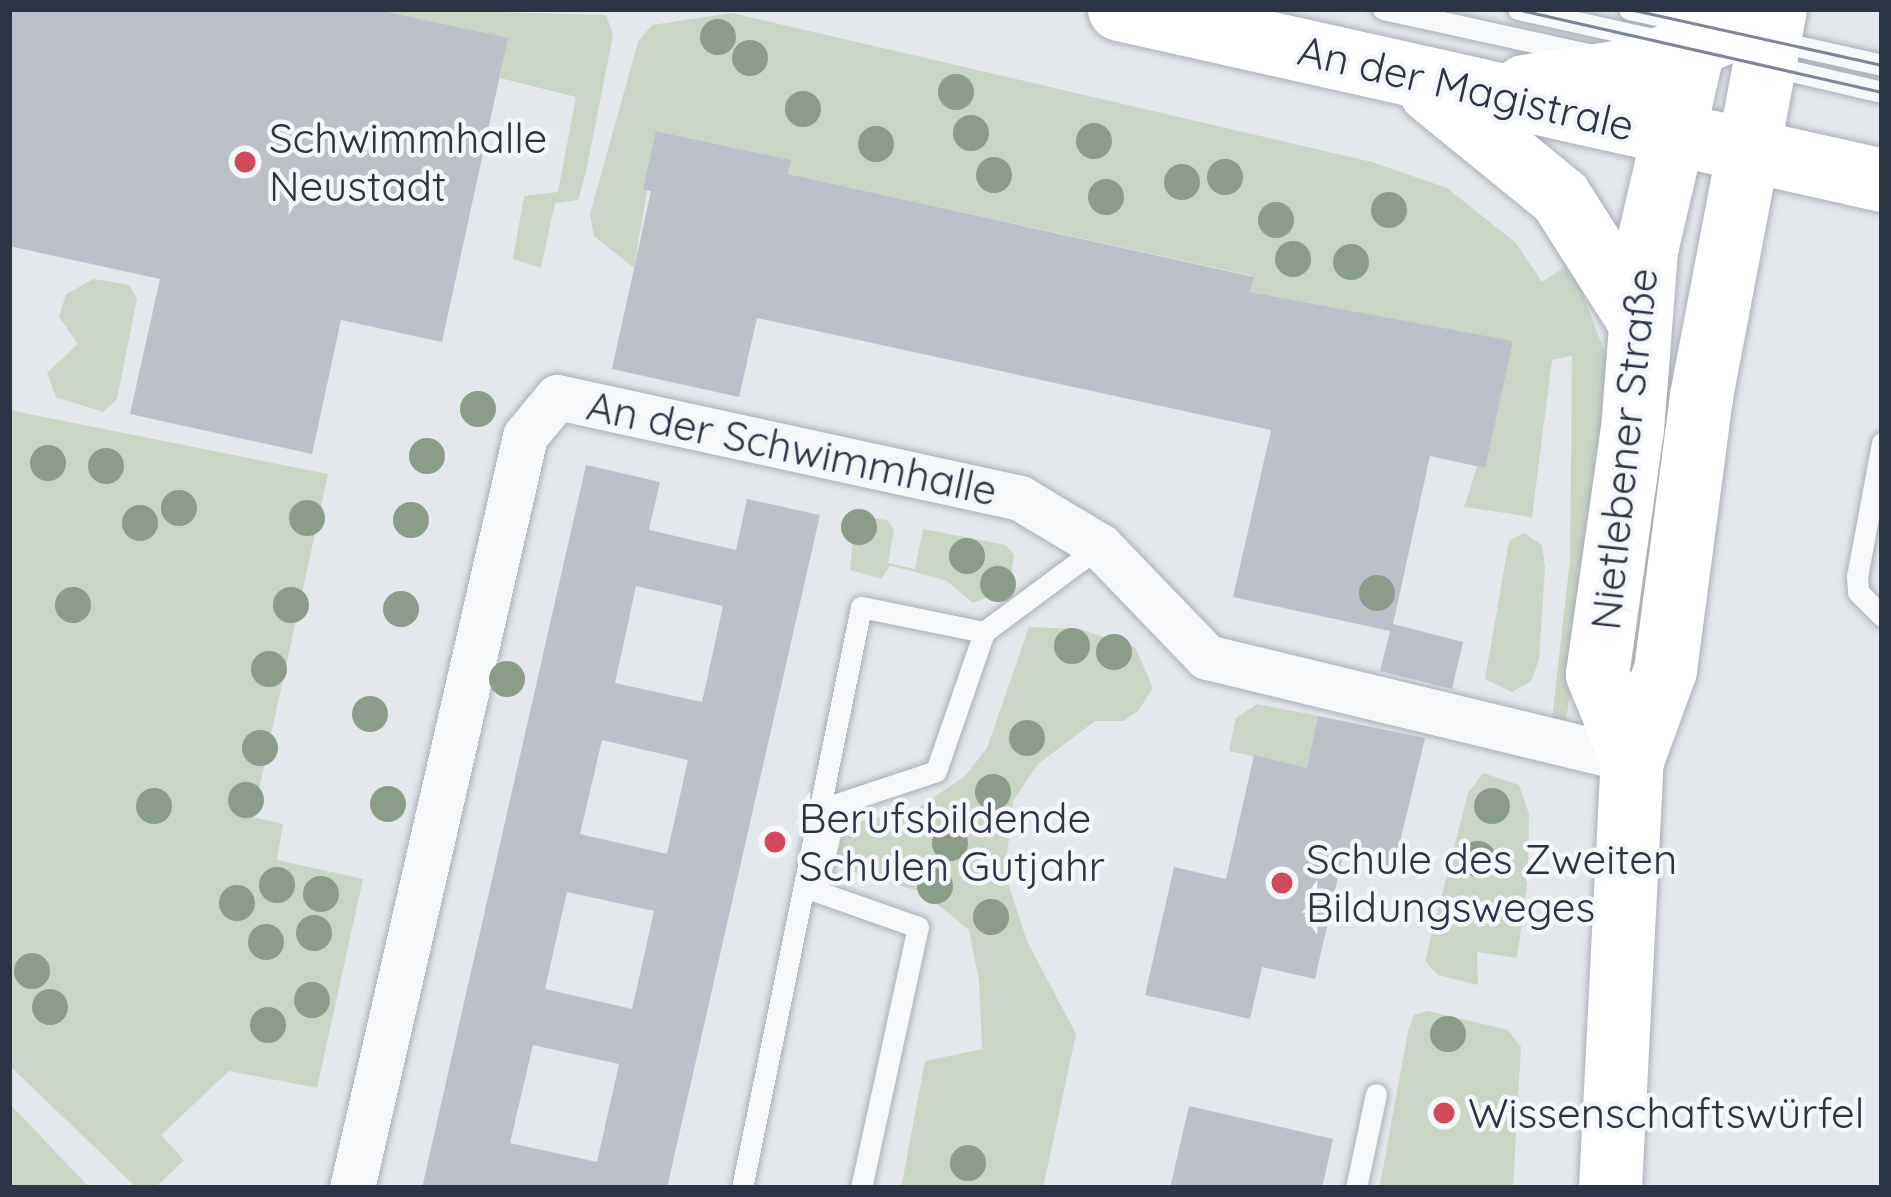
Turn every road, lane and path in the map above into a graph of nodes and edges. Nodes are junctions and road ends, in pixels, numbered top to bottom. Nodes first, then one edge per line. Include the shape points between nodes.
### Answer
1 (1119, 9) edge
2 (1384, 9) edge
3 (1518, 9) edge
4 (1734, 29) edge
5 (1632, 39) edge
6 (1882, 65) edge
7 (1435, 82) junction
8 (1882, 92) edge
9 (1672, 134) junction
10 (1746, 151) junction
11 (1882, 181) edge
12 (1639, 322) junction
13 (1882, 443) edge
14 (1100, 546) junction
15 (1882, 616) edge
16 (984, 632) junction
17 (1632, 760) junction
18 (1376, 1094) dead end
19 (352, 1188) edge
20 (742, 1188) edge
21 (861, 1188) edge
22 (1356, 1188) edge
23 (1610, 1188) edge

1 - 7 main road, An der Magistrale
2 - 5 lane
3 - 4 lane
4 - 5 main road
4 - 6 lane
4 - 8 lane
4 - 9 main road, An der Magistrale
4 - 10 main road
5 - 7 main road
5 - 9 lane
7 - 9 main road, An der Magistrale
7 - 12 main road via 1560,197
9 - 10 main road, An der Magistrale
9 - 12 main road, Nietlebener Straße
10 - 11 main road, An der Magistrale
10 - 17 main road, Nietlebener Straße via 1701,397 1665,670
12 - 17 main road, Nietlebener Straße via 1598,674
13 - 15 lane via 1857,576 1858,592
14 - 16 lane
14 - 17 street, An der Schwimmhalle via 1207,657
14 - 19 street, An der Schwimmhalle via 1020,498 557,397 526,436
16 - 20 lane via 861,607
16 - 21 lane via 936,771 837,804 816,891 918,927
17 - 23 main road, Nietlebener Straße
18 - 22 lane

